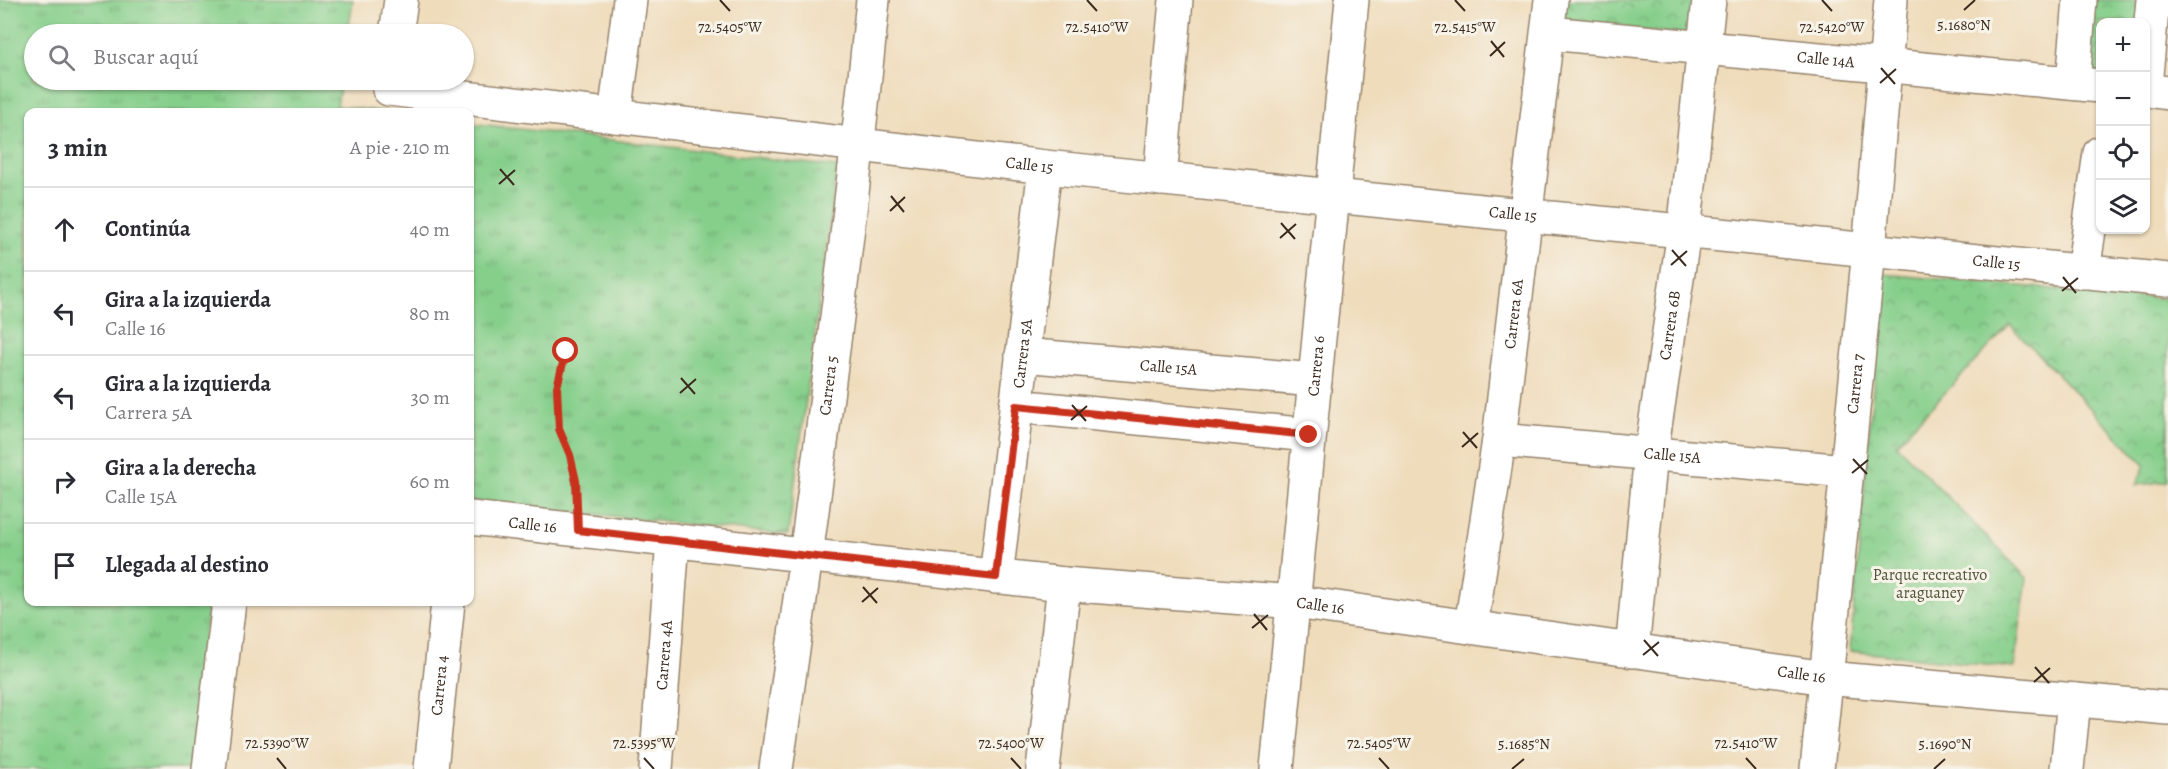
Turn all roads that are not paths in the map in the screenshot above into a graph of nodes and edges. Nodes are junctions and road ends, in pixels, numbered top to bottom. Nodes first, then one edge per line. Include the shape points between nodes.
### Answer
1 (401, 0) edge
2 (630, 0) edge
3 (873, 0) edge
4 (1176, 0) edge
5 (1352, 0) edge
6 (1551, 0) edge
7 (1709, 0) edge
8 (1891, 0) edge
9 (2080, 0) edge
10 (2153, 0) edge
11 (397, 24) edge
12 (1549, 33) junction
13 (1704, 48) junction
14 (1885, 66) junction
15 (2145, 72) edge
16 (2086, 85) edge
17 (397, 90) edge
18 (2150, 91) edge
19 (2168, 93) edge
20 (615, 116) junction
21 (858, 145) junction
22 (1045, 167) junction
23 (1160, 179) junction
24 (2096, 180) edge
25 (1335, 196) junction
26 (1526, 216) junction
27 (1684, 232) junction
28 (1869, 250) junction
29 (2084, 272) junction
30 (2168, 280) edge
31 (1022, 355) junction
32 (1315, 380) junction
33 (1016, 406) junction
34 (1309, 435) junction
35 (1499, 440) junction
36 (1651, 453) junction
37 (1846, 471) junction
38 (474, 518) edge
39 (673, 540) junction
40 (807, 555) junction
41 (996, 577) junction
42 (1064, 584) junction
43 (1295, 602) junction
44 (229, 606) edge
45 (448, 606) edge
46 (1471, 627) junction
47 (1632, 651) junction
48 (1826, 678) junction
49 (2074, 700) junction
50 (2168, 708) edge
51 (209, 769) edge
52 (431, 769) edge
53 (656, 769) edge
54 (776, 769) edge
55 (1043, 769) edge
56 (1277, 769) edge
57 (1817, 769) edge
58 (2067, 769) edge

1 - 11 street
2 - 20 street
3 - 21 street, Carrera 5
4 - 23 street
5 - 25 street, Carrera 6
6 - 12 street, Carrera 6A
7 - 13 street, Carrera 6B
8 - 14 street, Carrera 7
9 - 16 street
10 - 15 street
12 - 13 street, Calle 14A
12 - 26 street, Carrera 6A
13 - 14 street, Calle 14A
13 - 27 street, Carrera 6B
14 - 16 street, Calle 14A
14 - 28 street, Carrera 7
17 - 20 street, Calle 15
18 - 19 street
20 - 21 street, Calle 15
21 - 22 street, Calle 15
21 - 40 street, Carrera 5
22 - 23 street, Calle 15
22 - 31 street, Carrera 5A
23 - 25 street, Calle 15
24 - 29 street
25 - 26 street, Calle 15
25 - 32 street, Carrera 6
26 - 27 street, Calle 15
26 - 35 street, Carrera 6A
27 - 28 street, Calle 15
27 - 36 street, Carrera 6B
28 - 29 street, Calle 15
28 - 37 street, Carrera 7
29 - 30 street, Calle 15
31 - 32 street, Calle 15A
31 - 33 street, Carrera 5A
32 - 34 street, Carrera 6
33 - 34 street
33 - 41 street, Carrera 5A
34 - 43 street, Carrera 6
35 - 36 street, Calle 15A
35 - 46 street, Carrera 6A
36 - 37 street, Calle 15A
36 - 47 street, Carrera 6B
37 - 48 street, Carrera 7
38 - 39 street, Calle 16
39 - 40 street, Calle 16
39 - 53 street, Carrera 4A
40 - 41 street, Calle 16
40 - 54 street, Carrera 5
41 - 42 street, Calle 16
42 - 43 street, Calle 16
42 - 55 street
43 - 46 street, Calle 16
43 - 56 street, Carrera 6
44 - 51 street
45 - 52 street, Carrera 4
46 - 47 street, Calle 16
47 - 48 street, Calle 16
48 - 49 street, Calle 16
48 - 57 street, Carrera 7
49 - 50 street, Calle 16
49 - 58 street

